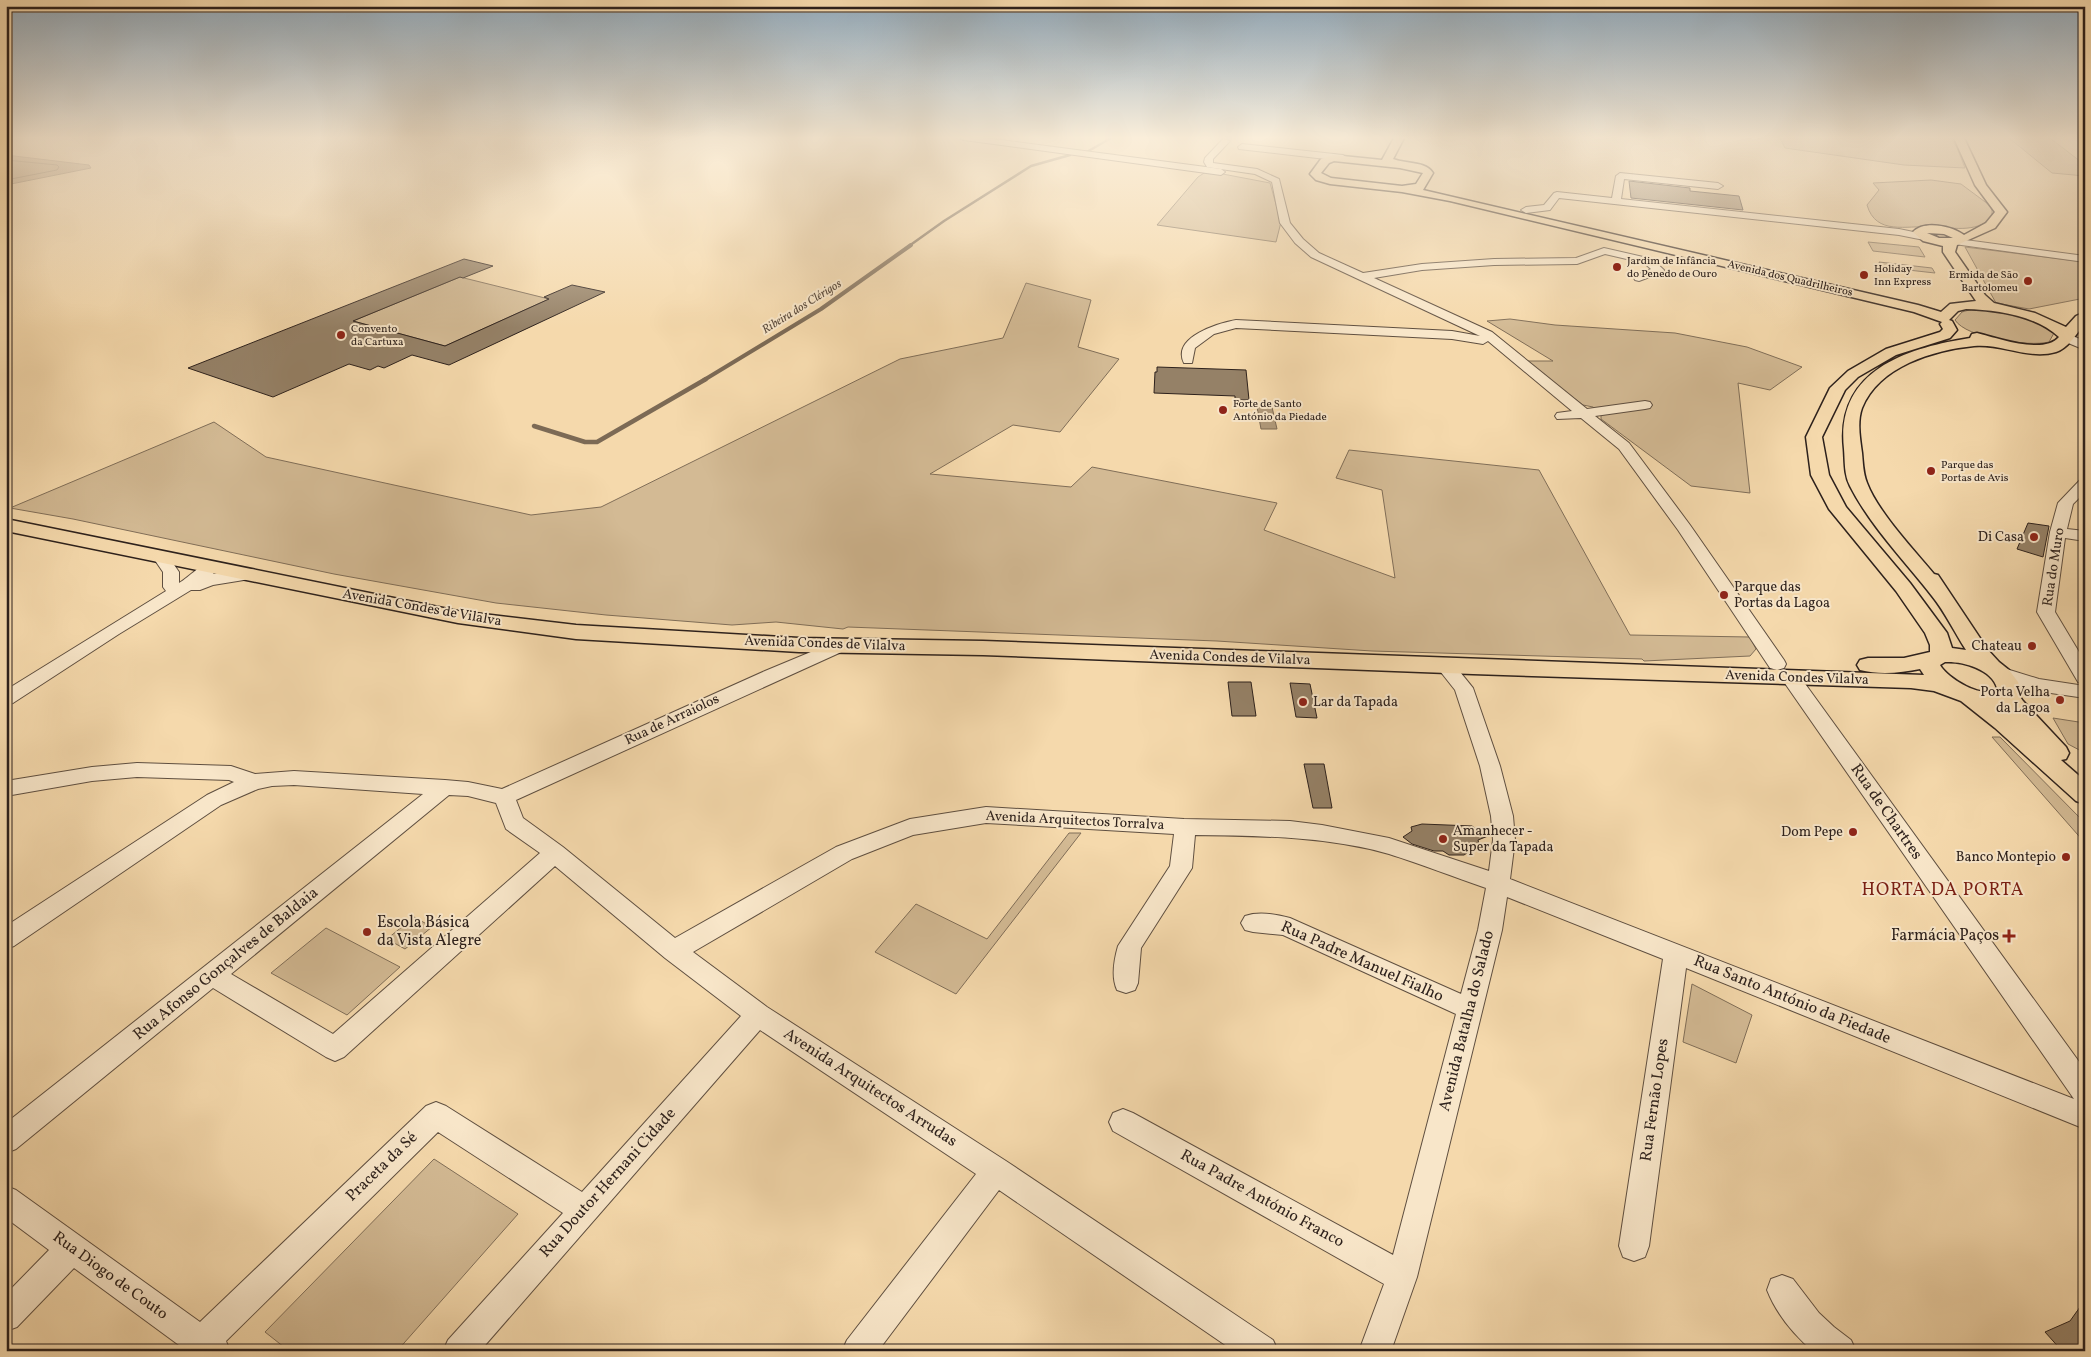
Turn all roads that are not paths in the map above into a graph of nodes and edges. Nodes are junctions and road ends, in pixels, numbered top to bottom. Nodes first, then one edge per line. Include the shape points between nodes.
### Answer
1 (1280, 201) edge
2 (1466, 201) edge
3 (1489, 201) edge
4 (1552, 201) edge
5 (1610, 201) edge
6 (1994, 201) edge
7 (1616, 202) joint
8 (1547, 208) junction
9 (1526, 210) junction
10 (1558, 218) junction
11 (1942, 231) junction
12 (1980, 231) junction
13 (1925, 235) junction
14 (1958, 241) junction
15 (2085, 259) edge
16 (1361, 277) junction
17 (1639, 278) dead end
18 (2085, 306) edge
19 (1992, 308) junction
20 (2070, 309) dead end
21 (2055, 312) dead end
22 (1951, 314) junction
23 (2022, 314) junction
24 (2085, 316) edge
25 (1458, 322) junction
26 (1452, 335) junction
27 (2066, 336) junction
28 (1991, 340) junction
29 (1499, 344) junction
30 (2085, 346) edge
31 (1188, 360) dead end
32 (1646, 405) dead end
33 (1585, 413) junction
34 (1562, 416) dead end
35 (2085, 483) edge
36 (6, 526) edge
37 (2058, 532) junction
38 (2085, 536) edge
39 (160, 556) junction
40 (211, 566) junction
41 (250, 574) junction
42 (174, 589) junction
43 (798, 645) junction
44 (842, 645) junction
45 (1935, 658) junction
46 (1445, 666) junction
47 (1473, 667) junction
48 (1784, 671) junction
49 (772, 674) junction
50 (2085, 678) edge
51 (2002, 681) junction
52 (1464, 688) junction
53 (1958, 691) junction
54 (2085, 692) edge
55 (6, 699) edge
56 (254, 782) junction
57 (2085, 783) edge
58 (445, 787) junction
59 (6, 789) edge
60 (2085, 794) edge
61 (504, 798) junction
62 (1184, 827) junction
63 (555, 853) junction
64 (1500, 884) junction
65 (1252, 923) dead end
66 (6, 938) edge
67 (674, 951) junction
68 (1676, 954) junction
69 (212, 975) junction
70 (1126, 983) dead end
71 (1470, 1009) junction
72 (758, 1015) junction
73 (2085, 1092) edge
74 (2085, 1116) edge
75 (1123, 1122) dead end
76 (6, 1140) edge
77 (996, 1171) junction
78 (6, 1200) edge
79 (584, 1210) junction
80 (1634, 1246) dead end
81 (72, 1248) junction
82 (1402, 1277) junction
83 (1782, 1290) dead end
84 (6, 1316) edge
85 (208, 1346) edge
86 (459, 1351) edge
87 (858, 1351) edge
88 (1262, 1351) edge
89 (1375, 1351) edge
90 (1840, 1351) edge

1 - 16 street, Rua de Chartres via 1285,223 1299,241 1315,255
2 - 22 main road, Avenida dos Quadrilheiros via 1918,309
3 - 9 main road, Avenida dos Quadrilheiros
4 - 8 street
5 - 7 street
6 - 12 main road via 2001,212 1995,223
7 - 13 street
8 - 9 street
8 - 10 street
9 - 10 main road, Avenida dos Quadrilheiros
10 - 22 main road, Avenida dos Quadrilheiros via 1923,304
11 - 12 main road
11 - 13 main road
11 - 14 main road via 1957,235
12 - 14 main road
13 - 14 main road
13 - 22 main road via 1966,298
14 - 15 street
14 - 19 main road via 1949,246 1950,252 1980,298
16 - 17 street via 1422,267 1577,261 1604,251 1648,261 1659,270
16 - 25 street, Rua de Chartres
18 - 20 main road
19 - 22 main road
19 - 23 main road
21 - 23 main road
22 - 28 main road via 1964,333
22 - 45 main road via 1950,330 1945,335 1890,352 1853,374 1838,388 1814,437 1820,475 1838,509 1904,587 1939,640 1941,651
23 - 27 main road via 2051,323 2062,329
24 - 27 main road via 2078,319
25 - 26 street via 1461,326
25 - 29 street, Rua de Chartres via 1488,335
26 - 29 street
26 - 31 street via 1236,324 1201,335 1189,347
27 - 28 main road via 2060,346 2050,349 2017,347
27 - 30 street
28 - 51 main road via 1941,347 1884,372 1858,400 1850,432 1857,480 1875,512 1938,591 1980,655
29 - 33 street, Rua de Chartres
32 - 33 street
33 - 34 street
33 - 48 street, Rua de Chartres via 1624,446
35 - 37 street, Rua do Muro via 2066,502
36 - 39 main road, Avenida Condes de Vilalva
37 - 38 street
37 - 50 street, Rua do Muro via 2046,612
39 - 40 main road, Avenida Condes de Vilalva
39 - 42 street via 171,572
40 - 41 main road, Avenida Condes de Vilalva
40 - 42 street via 184,576
41 - 42 street
41 - 43 main road, Avenida Condes de Vilalva via 458,618 576,632
42 - 55 street
43 - 44 main road, Avenida Condes de Vilalva
43 - 49 street
44 - 46 main road, Avenida Condes de Vilalva
44 - 49 street, Rua de Arraiolos
45 - 48 main road, Avenida Condes Vilalva via 1899,665
45 - 51 main road, Avenida Condes Vilalva via 1970,658
45 - 53 main road via 1929,665 1931,671 1936,678
46 - 47 main road, Avenida Condes Vilalva
46 - 52 street, Avenida Batalha do Salado
47 - 48 main road, Avenida Condes Vilalva via 1638,672
47 - 52 street
48 - 53 main road, Avenida Condes Vilalva via 1911,681
48 - 73 street, Rua de Chartres
49 - 61 street, Rua de Arraiolos
51 - 53 main road via 1993,698
51 - 54 street
51 - 57 main road via 2014,706
52 - 64 street, Avenida Batalha do Salado via 1490,766 1502,816 1504,840
53 - 60 main road via 1993,713
56 - 58 street via 294,778
56 - 59 street via 231,773 137,770 92,774
56 - 66 street via 214,800
58 - 61 street via 479,790
58 - 69 street, Rua Afonso Gonçalves de Baldaia
61 - 63 street, Avenida Arquitectos Arrudas via 514,823
62 - 64 street, Avenida Arquitectos Torralva via 1290,829 1345,836 1389,846
62 - 67 street, Avenida Arquitectos Torralva via 986,815 910,827 844,853
62 - 70 street via 1181,868 1130,946 1126,958
63 - 67 street, Avenida Arquitectos Arrudas
63 - 69 street via 335,1048
64 - 68 street, Rua Santo António da Piedade
64 - 71 street, Avenida Batalha do Salado
65 - 71 street, Rua Padre Manuel Fialho via 1290,928
67 - 72 street, Avenida Arquitectos Arrudas
68 - 74 street, Rua Santo António da Piedade
68 - 80 street, Rua Fernão Lopes
69 - 76 street, Rua Afonso Gonçalves de Baldaia
71 - 82 street, Avenida Batalha do Salado
72 - 77 street, Avenida Arquitectos Arrudas
72 - 79 street, Rua Doutor Hernani Cidade
75 - 82 street, Rua Padre António Franco
77 - 87 street
77 - 88 street, Avenida Arquitectos Arrudas
78 - 81 street, Rua Diogo de Couto
79 - 85 street, Praceta da Sé via 436,1115
79 - 86 street, Rua Doutor Hernani Cidade
81 - 84 street
81 - 85 street, Rua Diogo de Couto
82 - 89 street, Avenida Batalha do Salado
83 - 90 street via 1800,1318

